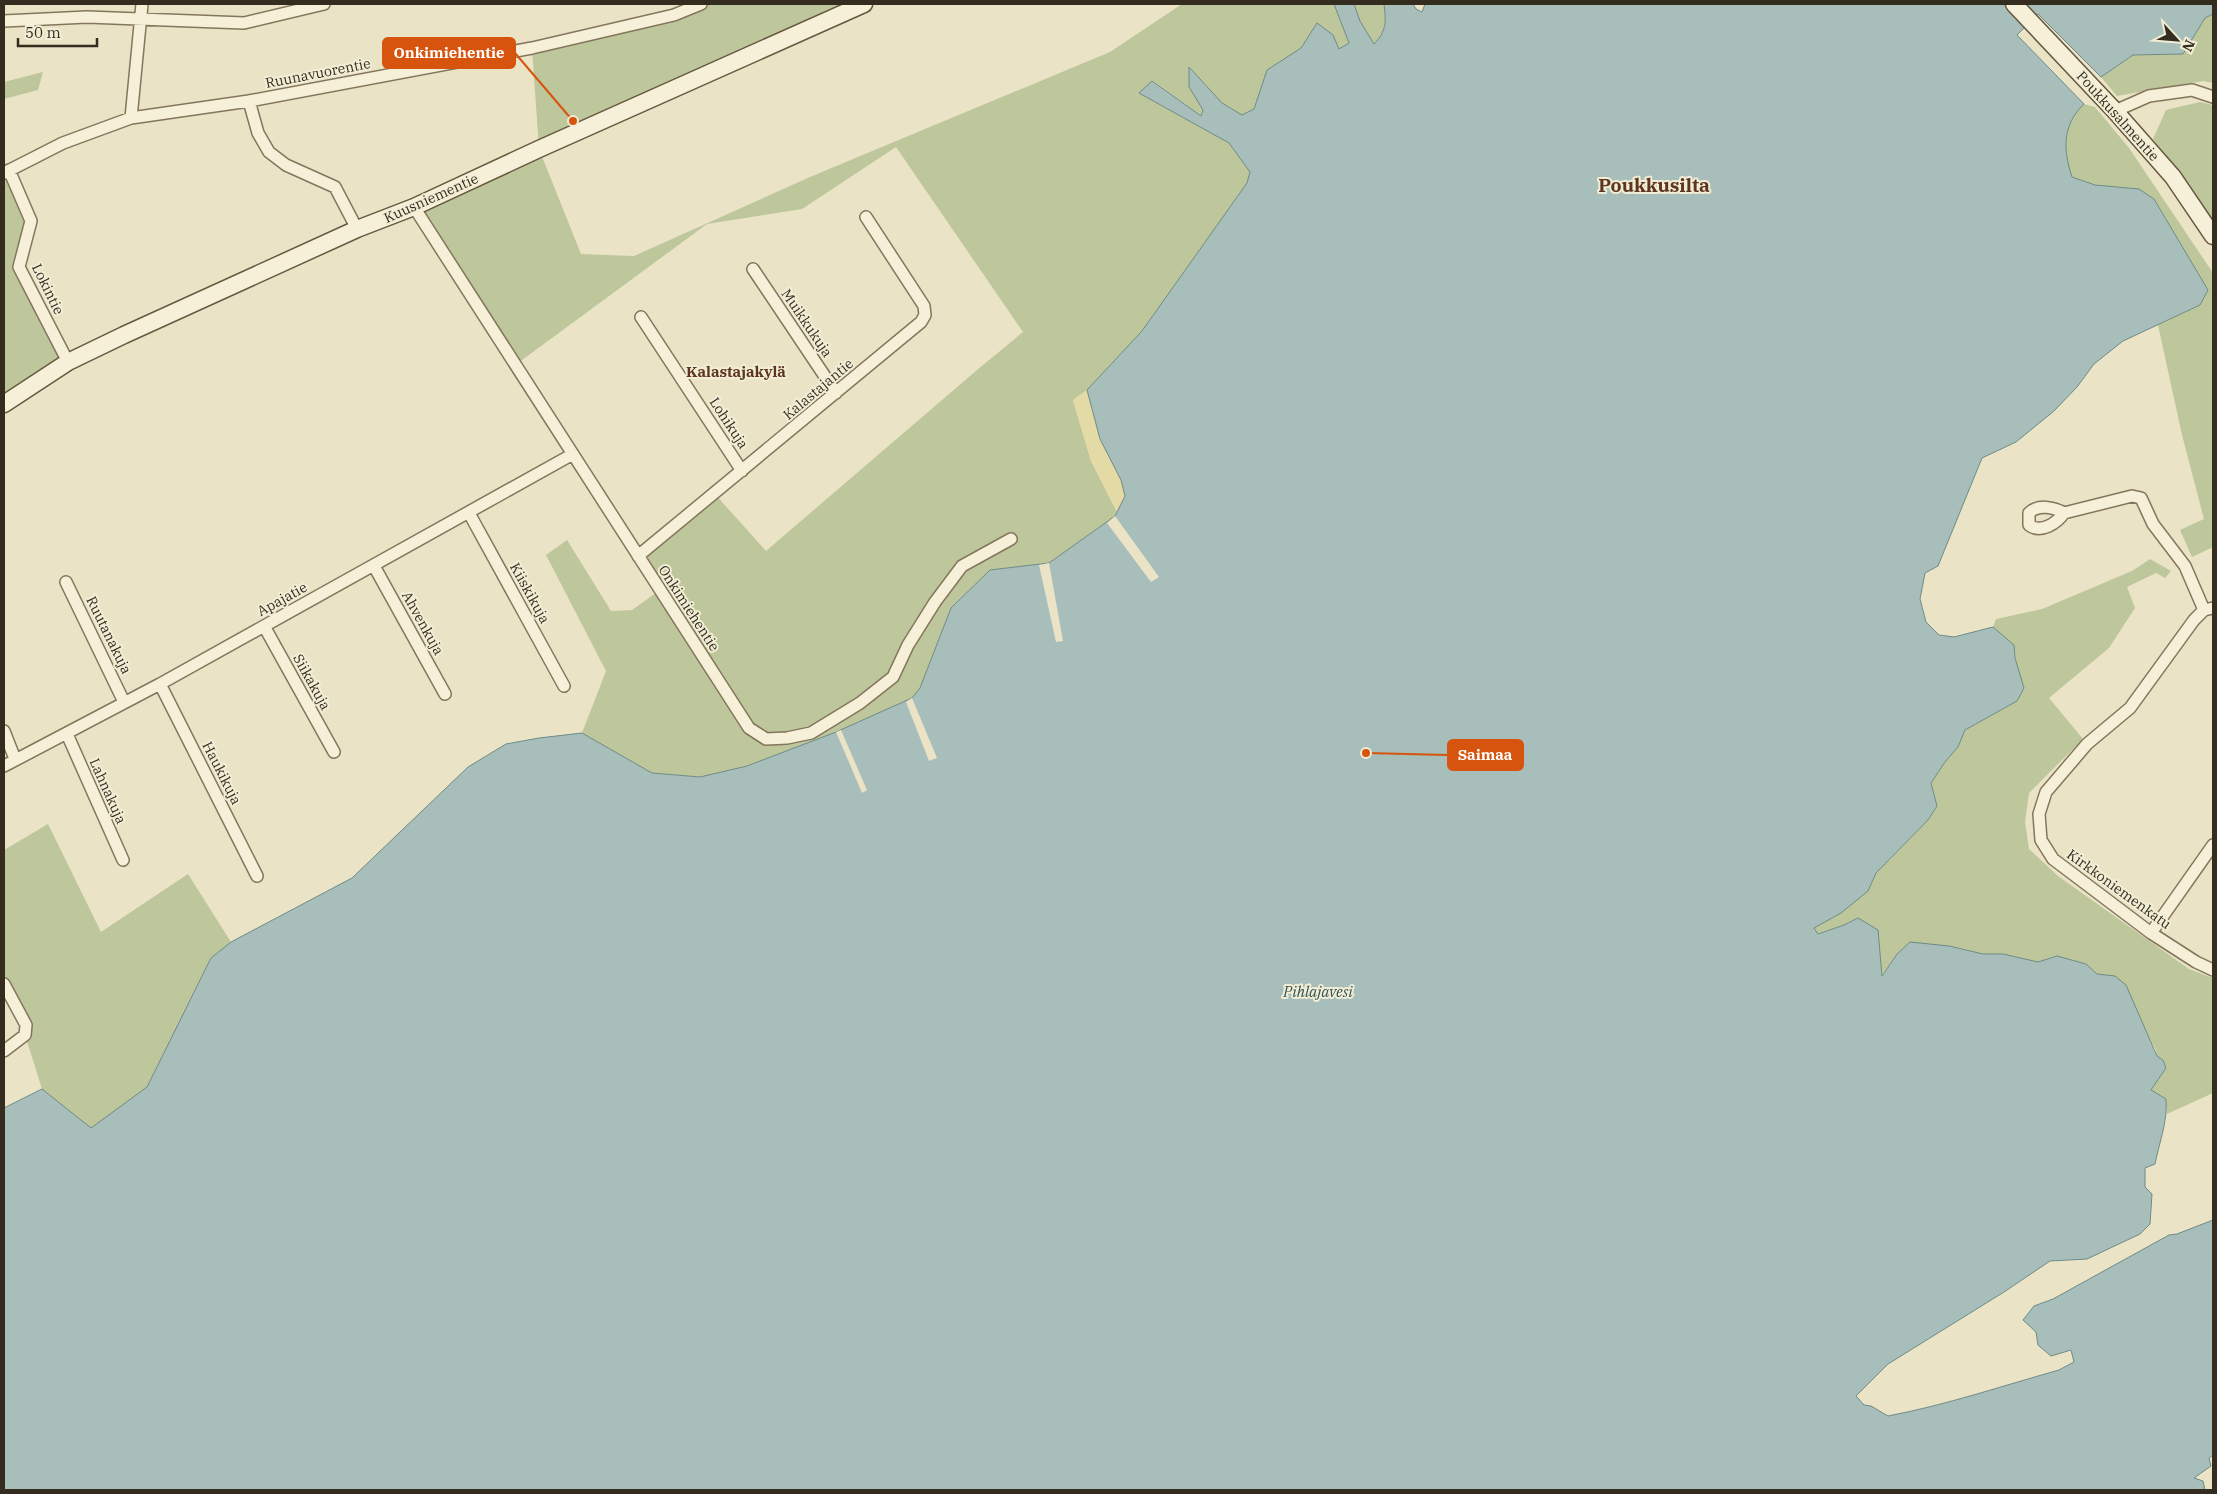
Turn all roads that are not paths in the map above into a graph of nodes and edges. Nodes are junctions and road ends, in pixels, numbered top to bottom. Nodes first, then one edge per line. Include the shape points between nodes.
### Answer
1 (142, 4) edge
2 (324, 4) edge
3 (701, 4) edge
4 (864, 4) edge
5 (2014, 4) edge
6 (140, 19) junction
7 (4, 21) edge
8 (2213, 97) edge
9 (249, 101) junction
10 (2115, 112) junction
11 (131, 118) junction
12 (6, 172) edge
13 (414, 207) junction
14 (866, 217) dead end
15 (357, 230) junction
16 (2213, 236) edge
17 (754, 269) dead end
18 (641, 317) dead end
19 (68, 362) junction
20 (836, 393) junction
21 (4, 404) edge
22 (573, 454) junction
23 (742, 471) junction
24 (469, 513) junction
25 (2064, 513) dead end
26 (1012, 539) dead end
27 (638, 556) junction
28 (374, 566) junction
29 (66, 582) dead end
30 (2209, 609) edge
31 (264, 626) junction
32 (160, 684) junction
33 (564, 686) dead end
34 (445, 694) dead end
35 (124, 702) junction
36 (4, 731) edge
37 (67, 734) junction
38 (334, 752) dead end
39 (15, 759) junction
40 (4, 766) edge
41 (2213, 845) edge
42 (122, 860) dead end
43 (257, 876) dead end
44 (2151, 933) junction
45 (2213, 970) edge
46 (4, 984) edge
47 (4, 1051) edge

1 - 6 street
2 - 6 street via 244,22
3 - 9 street, Ruunavuorentie via 674,15 532,48
4 - 13 street, Kuusniementie
5 - 10 street, Poukkusalmentie
6 - 7 street via 87,17
6 - 11 street
8 - 10 street via 2192,90 2149,96
9 - 11 street, Ruunavuorentie
9 - 15 street via 258,133 269,152 286,165 335,187
10 - 16 street, Poukkusalmentie via 2173,178
11 - 12 street, Ruunavuorentie via 63,143
12 - 19 street, Lokintie via 31,221 19,266
13 - 15 street, Kuusniementie
13 - 22 street, Onkimiehentie
14 - 20 street, Kalastajantie via 924,306 925,315 921,322
15 - 19 street, Kuusniementie
17 - 20 street, Muikkukuja
18 - 23 street, Lohikuja
19 - 21 street, Kuusniementie
20 - 23 street, Kalastajantie
22 - 24 street, Apajatie
22 - 27 street, Onkimiehentie
23 - 27 street, Kalastajantie
24 - 28 street, Apajatie
24 - 33 street, Kiiskikuja
25 - 30 street via 2132,496 2142,498 2153,524 2185,566
26 - 27 street, Onkimiehentie via 962,566 908,645 893,677 860,703 811,732 766,739 748,728
28 - 31 street, Apajatie
28 - 34 street, Ahvenkuja
29 - 35 street, Ruutanakuja
30 - 44 street, Kirkkoniemenkatu via 2194,620 2130,708 2087,744 2046,792 2039,814 2041,840 2053,860
31 - 32 street, Apajatie
31 - 38 street, Siikakuja
32 - 35 street, Apajatie
32 - 43 street, Haukikuja
35 - 37 street, Apajatie
36 - 39 street
37 - 39 street, Apajatie
37 - 42 street, Lahnakuja
39 - 40 street, Apajatie
41 - 44 street
44 - 45 street, Kirkkoniemenkatu
46 - 47 street via 26,1025 25,1035

